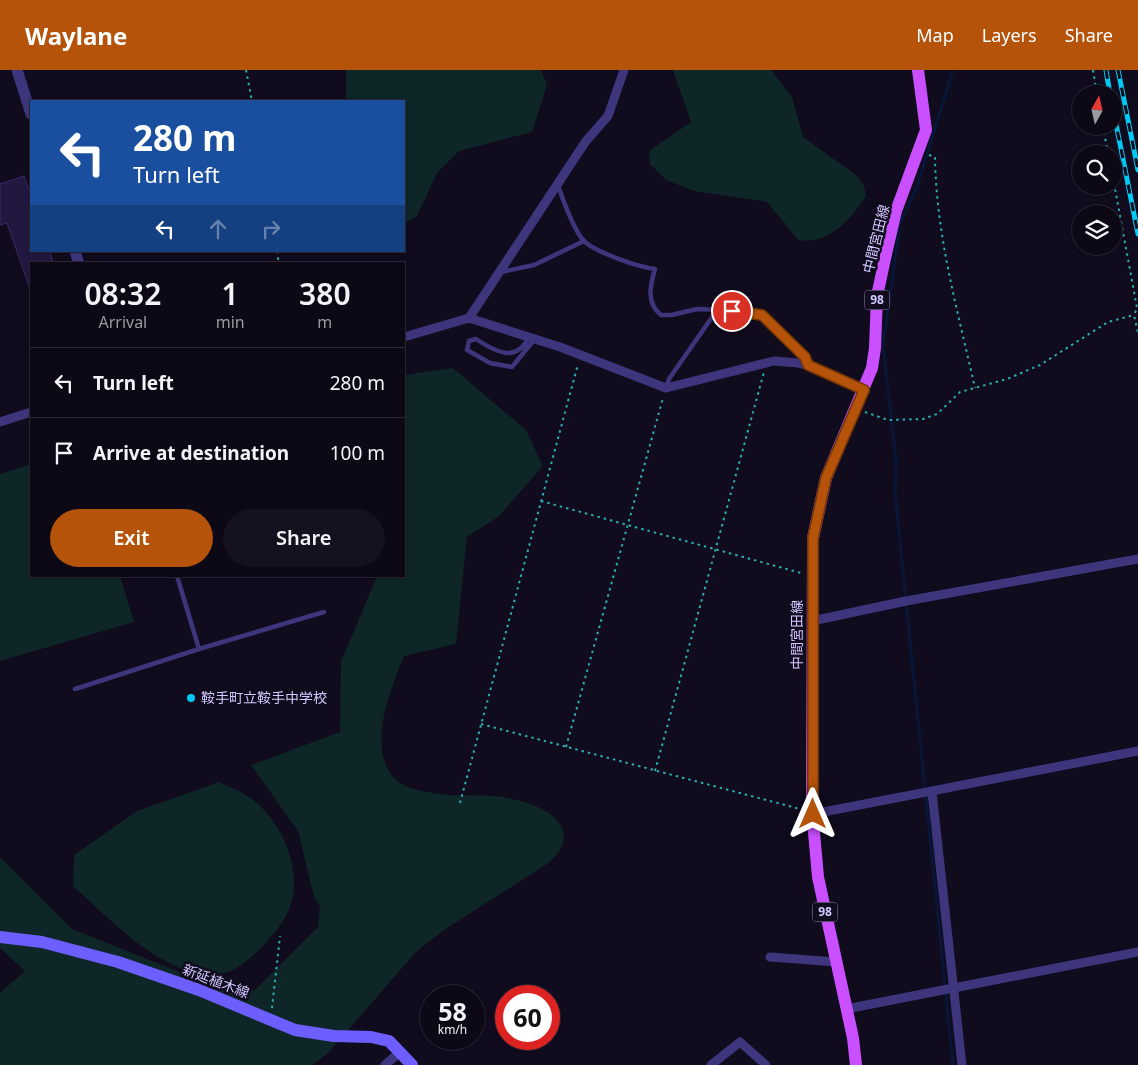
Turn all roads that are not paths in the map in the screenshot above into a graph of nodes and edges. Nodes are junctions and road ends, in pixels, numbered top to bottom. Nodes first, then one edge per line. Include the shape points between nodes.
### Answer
1 (17, 70) edge
2 (624, 70) edge
3 (918, 70) edge
4 (30, 111) edge
5 (558, 184) junction
6 (584, 241) junction
7 (499, 273) junction
8 (717, 310) junction
9 (469, 318) junction
10 (405, 336) edge
11 (532, 337) junction
12 (808, 365) junction
13 (666, 388) junction
14 (864, 390) junction
15 (30, 412) edge
16 (0, 422) edge
17 (1138, 559) edge
18 (177, 577) edge
19 (324, 612) dead end
20 (812, 621) junction
21 (199, 648) junction
22 (75, 689) dead end
23 (1138, 751) edge
24 (932, 792) junction
25 (812, 812) junction
26 (0, 937) edge
27 (1138, 952) edge
28 (770, 957) dead end
29 (836, 962) junction
30 (953, 988) junction
31 (846, 1009) junction
32 (400, 1052) junction
33 (385, 1065) edge
34 (412, 1065) edge
35 (711, 1065) edge
36 (766, 1065) edge
37 (856, 1065) edge
38 (962, 1065) edge

1 - 4 street
2 - 5 street via 608,116 586,140
3 - 14 main road, 中間宮田線 / 98 via 926,130 896,211 877,296 872,368
5 - 6 lane via 564,204
5 - 7 street
6 - 7 lane via 534,265
6 - 8 lane via 624,260 655,269 650,300 662,315 697,309
7 - 9 street
8 - 12 lane via 762,315 805,357
8 - 13 lane
9 - 10 street
9 - 11 street
11 - 11 lane via 512,367 490,363 467,350 469,340 476,339 494,351 508,354 519,350
11 - 13 street
12 - 13 street via 774,361
12 - 14 street
14 - 20 main road, 中間宮田線 / 98 via 826,478 813,538
15 - 16 street
17 - 20 street
18 - 21 lane
19 - 21 lane
20 - 25 main road, 中間宮田線 / 98
21 - 22 lane
23 - 24 street
24 - 25 street
24 - 30 street
25 - 29 main road, 中間宮田線 / 98 via 818,877
26 - 32 main road, 新延植木線 via 42,942 118,962 295,1030 371,1037 389,1041
27 - 30 street
28 - 29 street
29 - 31 main road, 中間宮田線 / 98
30 - 31 street
30 - 38 street
31 - 37 main road, 中間宮田線 / 98
32 - 33 street
32 - 34 main road, 新延植木線
35 - 36 street via 740,1042

